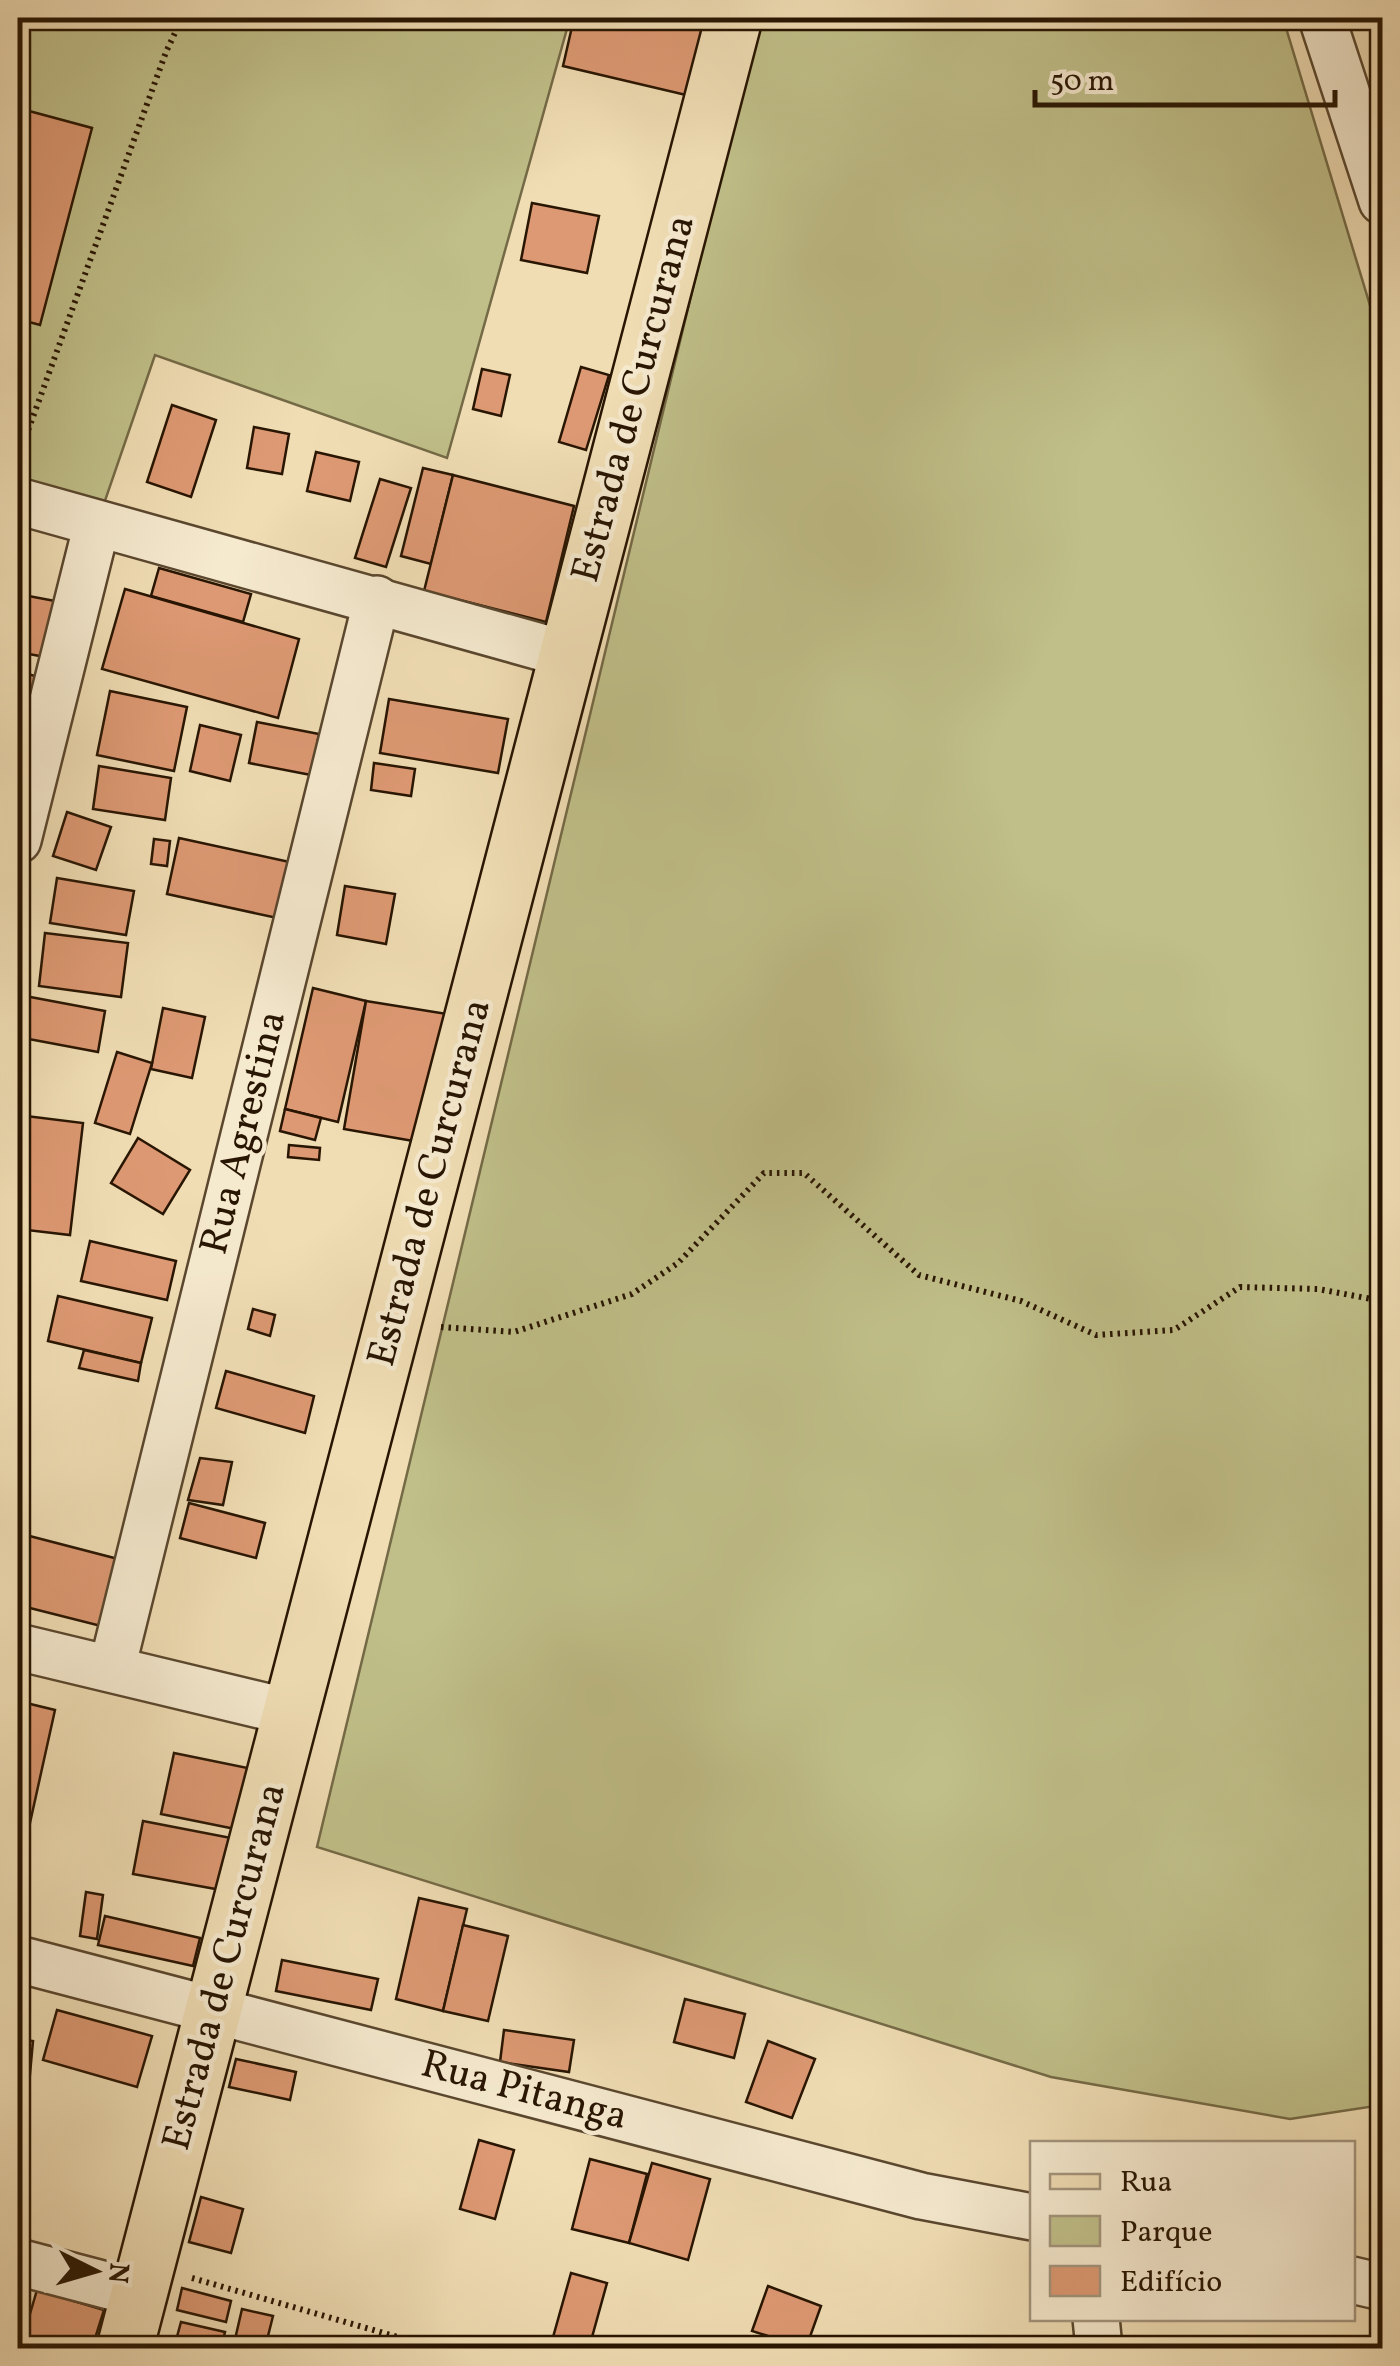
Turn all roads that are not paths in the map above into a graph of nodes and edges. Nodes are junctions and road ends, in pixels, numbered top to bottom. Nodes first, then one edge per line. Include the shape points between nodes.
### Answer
1 (734, 18) edge
2 (1322, 18) edge
3 (1382, 200) edge
4 (18, 500) edge
5 (97, 524) junction
6 (378, 599) junction
7 (569, 655) junction
8 (18, 840) edge
9 (18, 1647) edge
10 (112, 1668) junction
11 (293, 1713) junction
12 (18, 1959) edge
13 (214, 2011) junction
14 (1030, 2217) edge
15 (18, 2262) edge
16 (144, 2279) junction
17 (1355, 2281) edge
18 (1382, 2287) edge
19 (1096, 2321) edge
20 (125, 2348) edge
21 (1099, 2348) edge

1 - 7 main road, Estrada de Curcurana
2 - 3 street
4 - 5 street
5 - 6 street
5 - 8 street
6 - 7 street
6 - 10 street, Rua Agrestina
7 - 11 main road, Estrada de Curcurana
9 - 10 street
10 - 11 street
11 - 13 main road, Estrada de Curcurana
12 - 13 street, Rua Pitanga
13 - 14 street, Rua Pitanga via 921,2196
13 - 16 main road, Estrada de Curcurana
15 - 16 street
16 - 20 main road, Estrada de Curcurana
17 - 18 street
19 - 21 street

